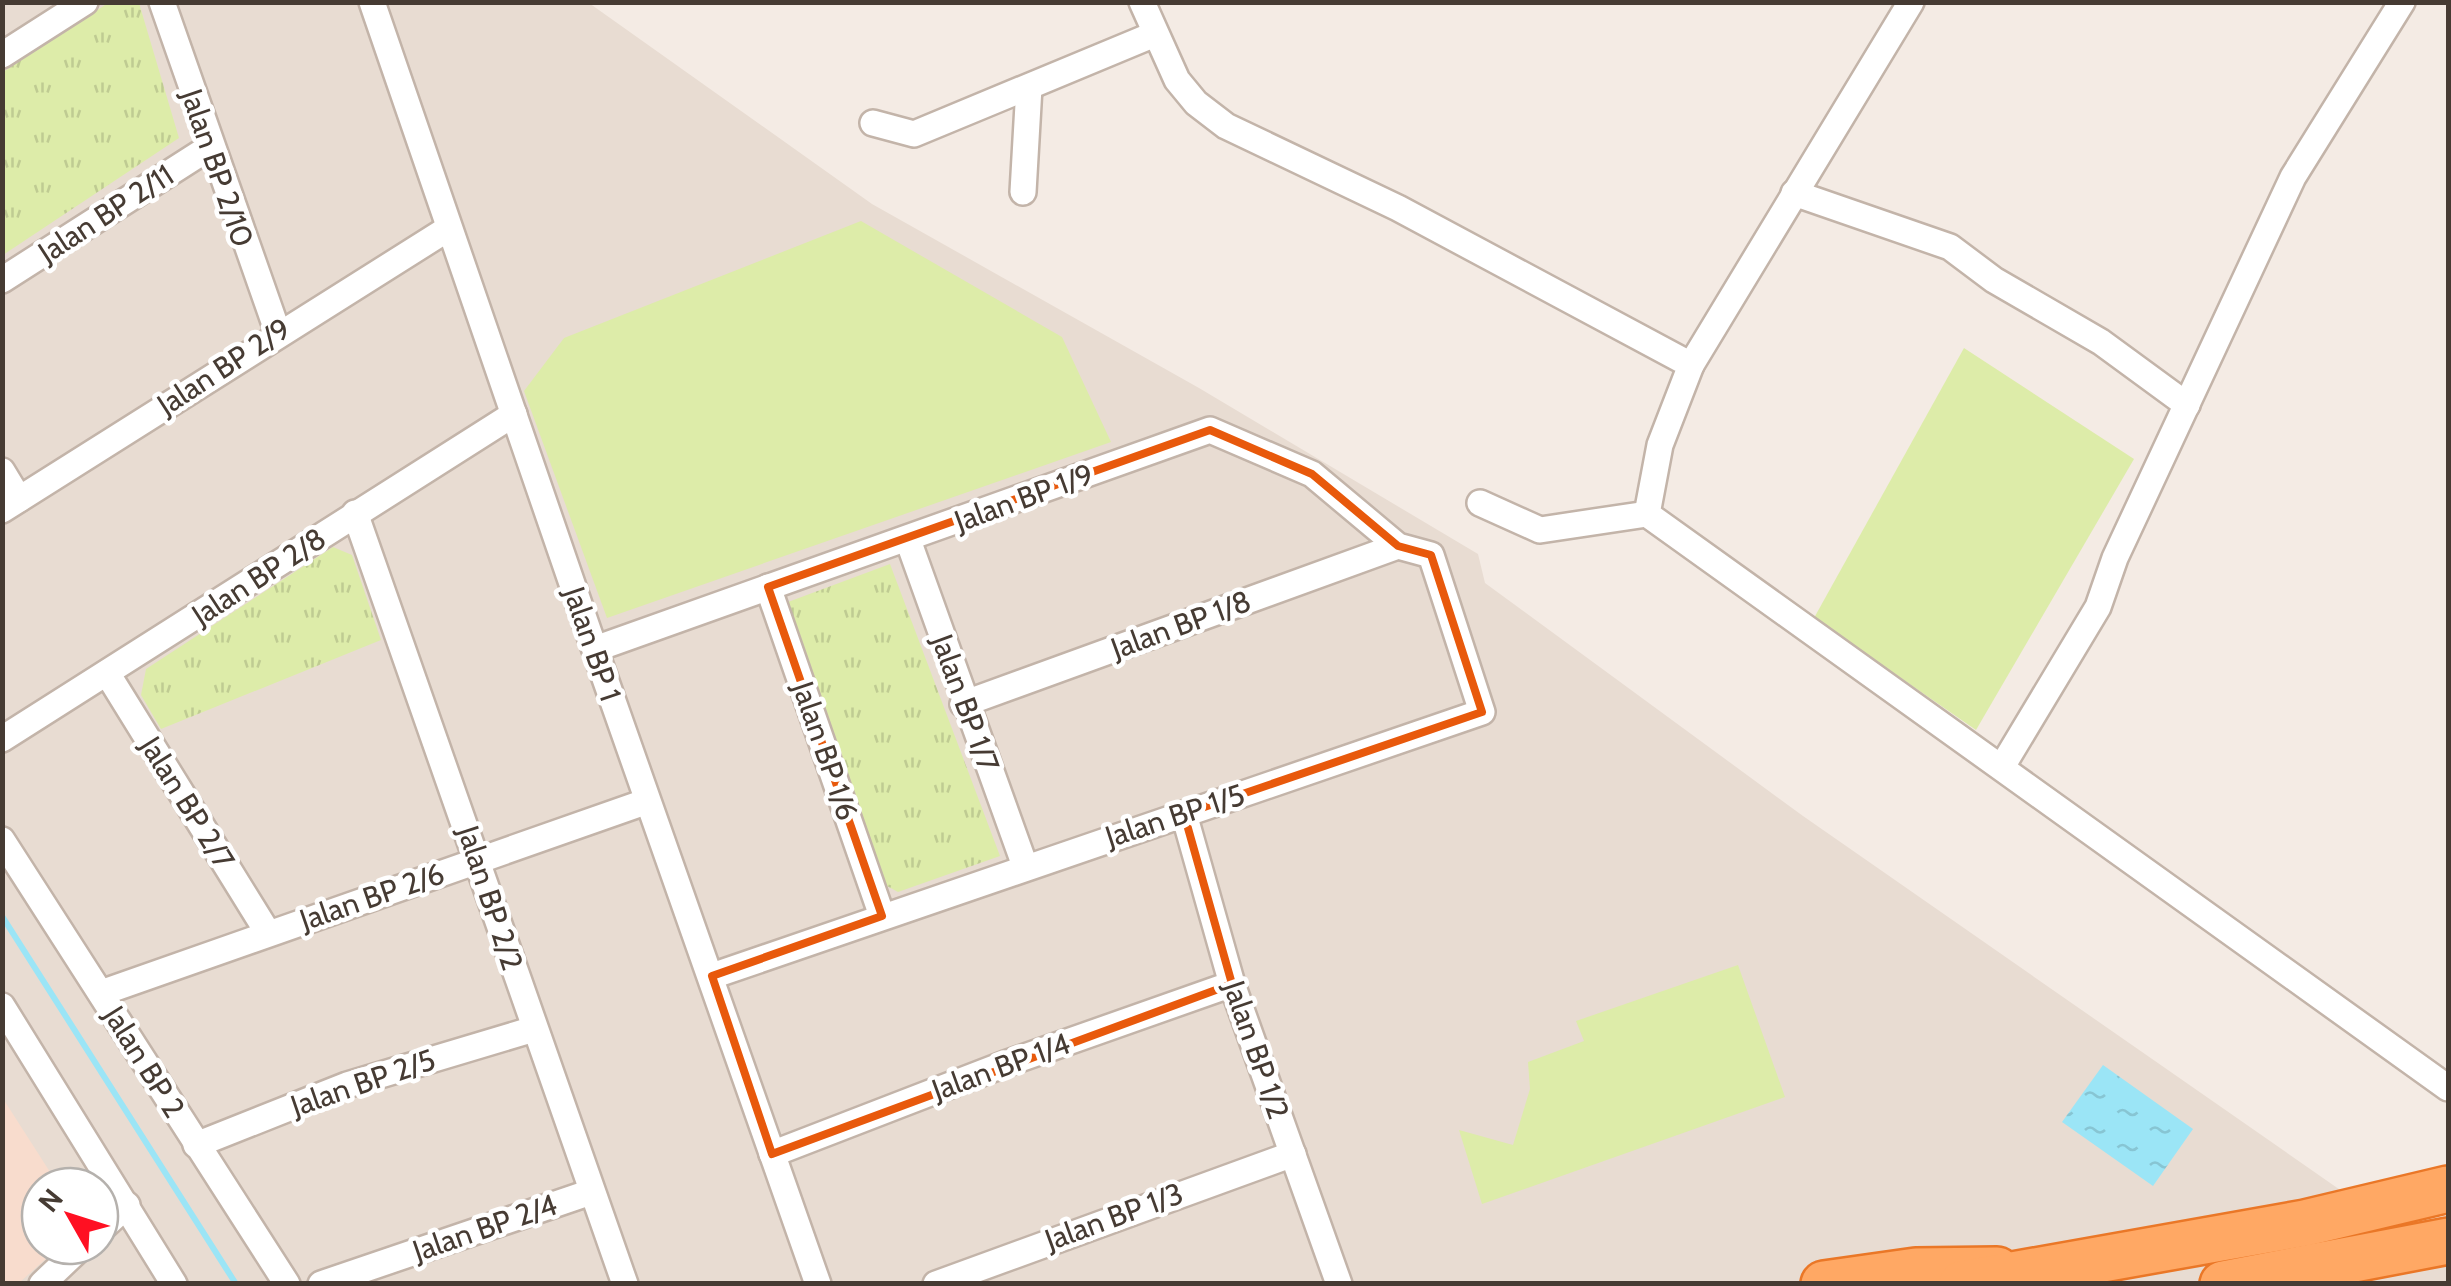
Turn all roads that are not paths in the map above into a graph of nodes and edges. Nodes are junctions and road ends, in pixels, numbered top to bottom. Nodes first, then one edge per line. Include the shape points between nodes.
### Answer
1 (85, 2) edge
2 (162, 2) edge
3 (372, 2) edge
4 (1142, 2) edge
5 (1911, 2) edge
6 (2402, 2) edge
7 (1155, 34) junction
8 (2, 56) edge
9 (1029, 88) junction
10 (873, 123) dead end
11 (210, 147) junction
12 (1023, 192) dead end
13 (1794, 193) junction
14 (449, 228) junction
15 (2, 280) edge
16 (278, 332) junction
17 (1692, 365) junction
18 (2187, 405) junction
19 (514, 414) junction
20 (2, 471) edge
21 (1480, 503) dead end
22 (11, 504) edge
23 (356, 513) junction
24 (1647, 514) junction
25 (908, 540) junction
26 (1398, 546) junction
27 (1431, 554) joint
28 (768, 587) junction
29 (595, 649) junction
30 (107, 673) junction
31 (964, 704) junction
32 (2, 738) edge
33 (2002, 765) junction
34 (645, 802) junction
35 (1184, 814) junction
36 (2, 840) edge
37 (478, 861) junction
38 (1025, 866) junction
39 (882, 916) junction
40 (268, 934) junction
41 (712, 976) junction
42 (1232, 984) junction
43 (101, 993) junction
44 (2, 1006) edge
45 (534, 1028) junction
46 (2448, 1088) edge
47 (196, 1144) junction
48 (772, 1154) junction
49 (1293, 1154) junction
50 (2448, 1189) edge
51 (591, 1192) junction
52 (127, 1204) junction
53 (120, 1211) edge
54 (2448, 1219) edge
55 (2306, 1224) junction
56 (2448, 1241) edge
57 (61, 1266) edge
58 (2038, 1269) junction
59 (42, 1284) edge
60 (174, 1284) edge
61 (287, 1284) edge
62 (321, 1284) edge
63 (625, 1284) edge
64 (818, 1284) edge
65 (936, 1284) edge
66 (1339, 1284) edge
67 (1824, 1284) edge
68 (1962, 1284) edge
69 (2224, 1284) edge

1 - 8 street
2 - 11 street, Jalan BP 2/10
3 - 14 street, Jalan BP 1
4 - 7 street
5 - 13 street
6 - 18 street via 2293,177
7 - 9 street
7 - 17 street via 1177,80 1226,126 1398,208
9 - 10 street via 914,134
9 - 12 street
11 - 15 street, Jalan BP 2/11
11 - 16 street, Jalan BP 2/10
13 - 17 street
13 - 18 street via 1950,246
14 - 16 street, Jalan BP 2/9
14 - 19 street, Jalan BP 1
16 - 22 street, Jalan BP 2/9
17 - 24 street via 1660,445
18 - 33 street via 2098,607
19 - 23 street, Jalan BP 2/8
19 - 29 street, Jalan BP 1
20 - 22 street
21 - 24 street via 1540,530
23 - 30 street, Jalan BP 2/8
23 - 37 street, Jalan BP 2/2
24 - 33 street
25 - 26 street, Jalan BP 1/9 via 1210,430 1312,474
25 - 28 street, Jalan BP 1/9
25 - 31 street, Jalan BP 1/7
26 - 27 street, Jalan BP 1/9
26 - 31 street, Jalan BP 1/8
27 - 35 street, Jalan BP 1/5 via 1482,712
28 - 29 street, Jalan BP 1/9
28 - 39 street, Jalan BP 1/6
29 - 34 street, Jalan BP 1
30 - 32 street, Jalan BP 2/8
30 - 40 street, Jalan BP 2/7
31 - 38 street, Jalan BP 1/7
33 - 46 street
34 - 37 street, Jalan BP 2/6
34 - 41 street, Jalan BP 1
35 - 38 street, Jalan BP 1/5
35 - 42 street, Jalan BP 1/2
36 - 43 street, Jalan BP 2
37 - 40 street, Jalan BP 2/6
37 - 45 street, Jalan BP 2/2
38 - 39 street, Jalan BP 1/5
39 - 41 street, Jalan BP 1/5
40 - 43 street, Jalan BP 2/6
41 - 48 street, Jalan BP 1
42 - 48 street, Jalan BP 1/4
42 - 49 street, Jalan BP 1/2
43 - 47 street, Jalan BP 2
44 - 52 street
45 - 47 street, Jalan BP 2/5 via 347,1085
45 - 51 street, Jalan BP 2/2
47 - 61 street, Jalan BP 2
48 - 64 street, Jalan BP 1
49 - 65 street, Jalan BP 1/3
49 - 66 street, Jalan BP 1/2
50 - 55 highway
51 - 62 street, Jalan BP 2/4
51 - 63 street, Jalan BP 2/2
52 - 53 street
52 - 60 street
54 - 55 highway
55 - 58 highway
56 - 69 highway
57 - 59 street
58 - 67 highway via 1916,1271
58 - 68 highway

